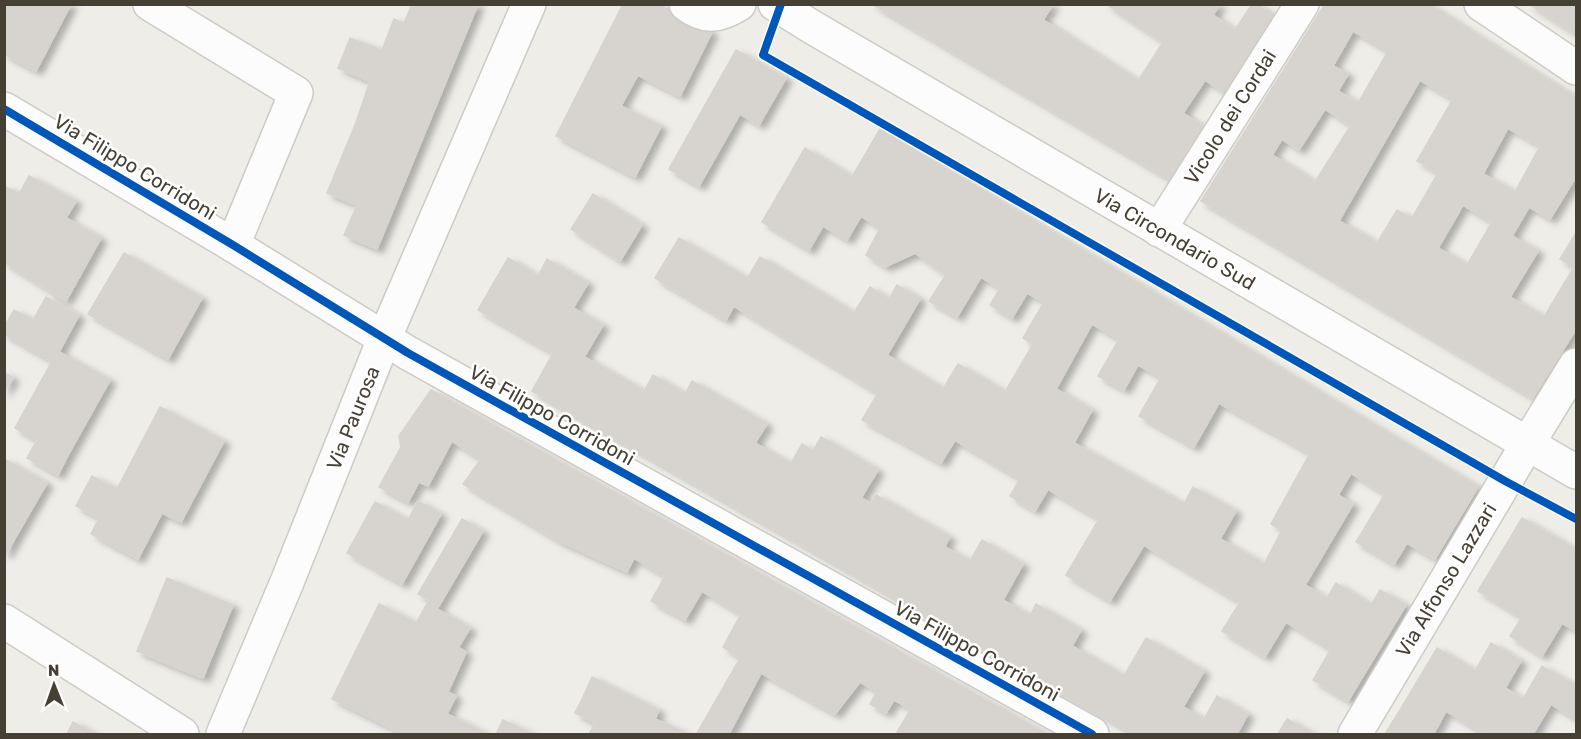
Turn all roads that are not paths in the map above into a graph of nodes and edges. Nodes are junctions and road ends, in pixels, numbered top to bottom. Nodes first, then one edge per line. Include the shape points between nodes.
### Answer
1 (150, 4) edge
2 (529, 4) edge
3 (686, 4) edge
4 (739, 4) edge
5 (776, 4) edge
6 (1302, 4) edge
7 (1481, 4) edge
8 (1575, 63) edge
9 (4, 109) edge
10 (1159, 230) junction
11 (233, 244) junction
12 (384, 339) junction
13 (1576, 365) edge
14 (1528, 443) junction
15 (1576, 472) edge
16 (4, 621) edge
17 (182, 735) edge
18 (223, 735) edge
19 (1092, 735) edge
20 (1355, 735) edge

1 - 11 street via 296,93
2 - 12 street, Via Paurosa
3 - 4 street via 700,13 714,15
5 - 10 street, Via Circondario Sud
6 - 10 street, Vicolo dei Cordai
7 - 8 street
9 - 11 street, Via Filippo Corridoni
10 - 14 street, Via Circondario Sud
11 - 12 street, Via Filippo Corridoni
12 - 18 street, Via Paurosa
12 - 19 street, Via Filippo Corridoni
13 - 14 street, Via Alfonso Lazzari
14 - 15 street, Via Circondario Sud
14 - 20 street, Via Alfonso Lazzari
16 - 17 street

